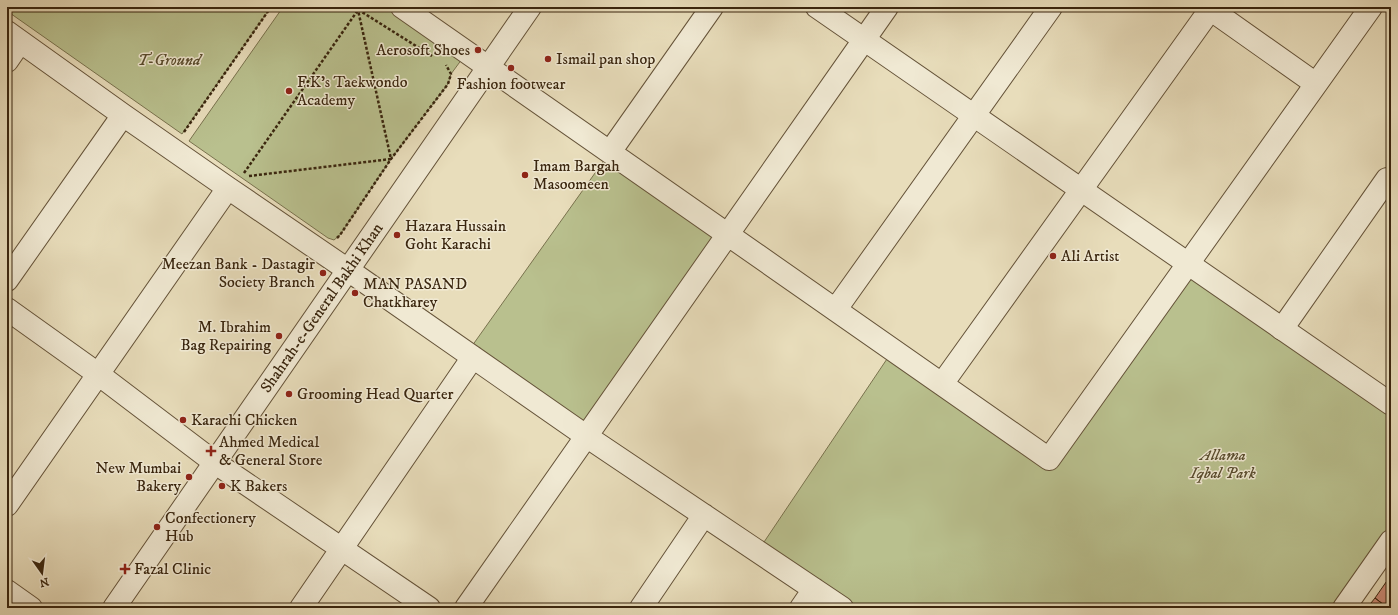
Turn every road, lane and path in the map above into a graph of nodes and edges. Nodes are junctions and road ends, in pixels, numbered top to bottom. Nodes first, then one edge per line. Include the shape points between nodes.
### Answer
1 (271, 7) edge
2 (354, 7) edge
3 (402, 7) edge
4 (530, 7) edge
5 (712, 7) edge
6 (817, 7) edge
7 (887, 7) edge
8 (1051, 7) edge
9 (1371, 7) edge
10 (1210, 8) edge
11 (358, 10) junction
12 (14, 37) edge
13 (864, 39) junction
14 (432, 56) dead end
15 (7, 61) edge
16 (446, 65) dead end
17 (488, 67) junction
18 (1316, 84) junction
19 (123, 115) junction
20 (973, 115) junction
21 (182, 134) dead end
22 (610, 152) junction
23 (390, 159) junction
24 (1387, 179) dead end
25 (228, 188) junction
26 (1081, 190) junction
27 (728, 234) junction
28 (334, 240) dead end
29 (1188, 264) junction
30 (348, 270) junction
31 (7, 280) edge
32 (7, 309) edge
33 (836, 309) junction
34 (1282, 329) junction
35 (473, 357) junction
36 (98, 374) junction
37 (942, 384) junction
38 (1391, 404) edge
39 (586, 436) junction
40 (214, 462) junction
41 (7, 505) edge
42 (704, 516) junction
43 (1391, 541) edge
44 (342, 549) junction
45 (814, 589) junction
46 (7, 591) edge
47 (30, 608) edge
48 (114, 608) edge
49 (301, 608) edge
50 (429, 608) edge
51 (466, 608) edge
52 (641, 608) edge
53 (801, 608) edge
54 (842, 608) edge
55 (1344, 608) edge

1 - 21 path
2 - 11 path
3 - 17 street
4 - 17 street, Shahrah-e-General Bakhi Khan
5 - 22 street
6 - 13 street
7 - 13 street
8 - 20 street
9 - 18 street
10 - 18 street
10 - 26 street
11 - 14 path
11 - 23 path
11 - 23 path via 242,177
12 - 15 street
12 - 19 street
13 - 20 street
13 - 27 street
16 - 23 path via 451,74 448,84
17 - 22 street
17 - 30 street, Shahrah-e-General Bakhi Khan
18 - 29 street
19 - 25 street
19 - 31 street
20 - 26 street
20 - 33 street
22 - 27 street
23 - 28 path via 340,236
24 - 34 street
25 - 30 street
25 - 36 street
26 - 29 street
26 - 37 street
27 - 33 street
27 - 39 street
29 - 34 street
29 - 37 street via 1049,459
30 - 35 street
30 - 40 street, Shahrah-e-General Bakhi Khan
32 - 36 street
33 - 37 street
34 - 38 street
35 - 39 street
35 - 44 street
36 - 40 street
36 - 41 street
39 - 42 street
39 - 51 street
40 - 44 street
40 - 48 street, Shahrah-e-General Bakhi Khan
42 - 45 street
42 - 52 street
43 - 55 street
44 - 49 street
44 - 50 street
45 - 53 street
45 - 54 street
46 - 47 street

